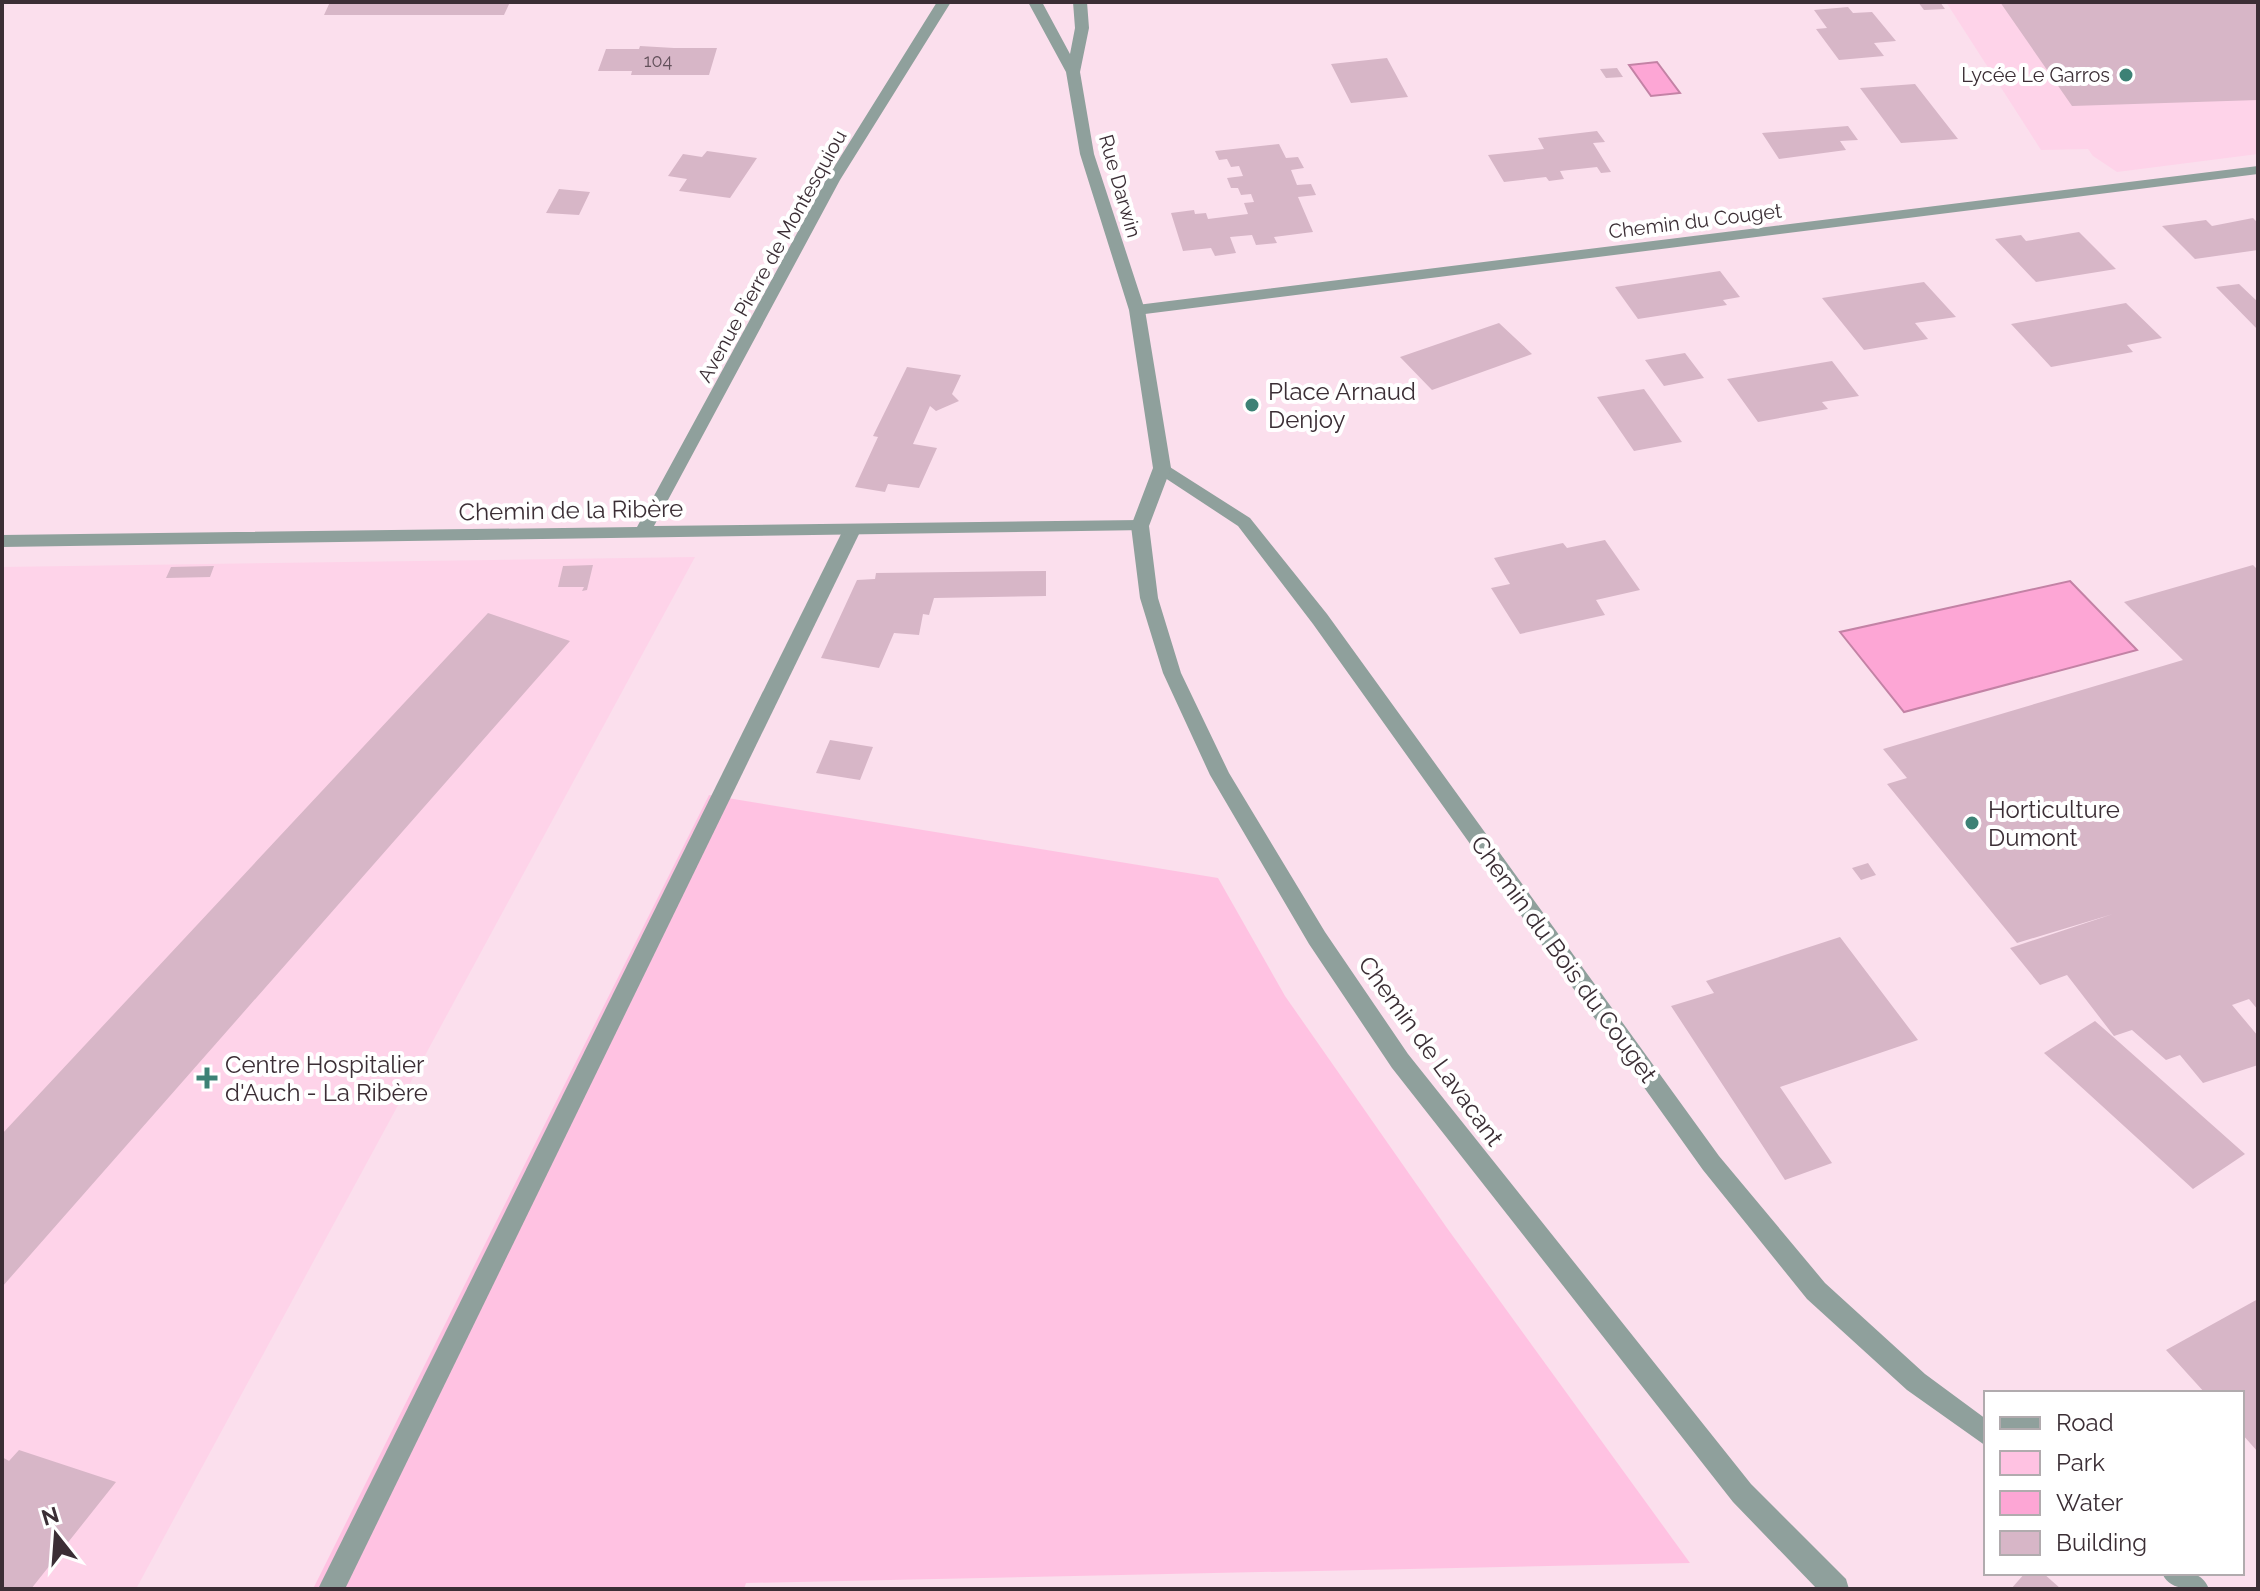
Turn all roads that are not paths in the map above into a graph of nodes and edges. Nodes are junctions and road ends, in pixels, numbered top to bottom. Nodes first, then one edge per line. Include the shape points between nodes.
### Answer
1 (944, 2) edge
2 (1035, 2) edge
3 (1080, 2) edge
4 (1073, 72) junction
5 (2258, 170) edge
6 (1137, 310) junction
7 (1162, 468) junction
8 (1140, 526) junction
9 (852, 530) junction
10 (642, 533) junction
11 (2, 541) edge
12 (1984, 1433) edge
13 (2178, 1575) edge
14 (331, 1589) edge
15 (1836, 1589) edge
16 (2196, 1589) edge

1 - 10 street, Avenue Pierre de Montesquiou via 833,180
2 - 4 street, Rue Darwin
3 - 4 street, Rue Darwin via 1082,28
4 - 6 street, Rue Darwin via 1087,154
5 - 6 street, Chemin du Couget
6 - 7 street
7 - 8 street, Chemin de Lavacant
7 - 12 street, Chemin du Bois du Couget via 1254,534 1711,1163 1816,1291 1916,1382
8 - 9 street, Chemin de la Ribère
8 - 15 street, Chemin de Lavacant via 1149,598 1172,673 1220,775 1317,938 1400,1061 1742,1493
9 - 10 street, Chemin de la Ribère
9 - 14 street
10 - 11 street, Chemin de la Ribère
13 - 16 street

